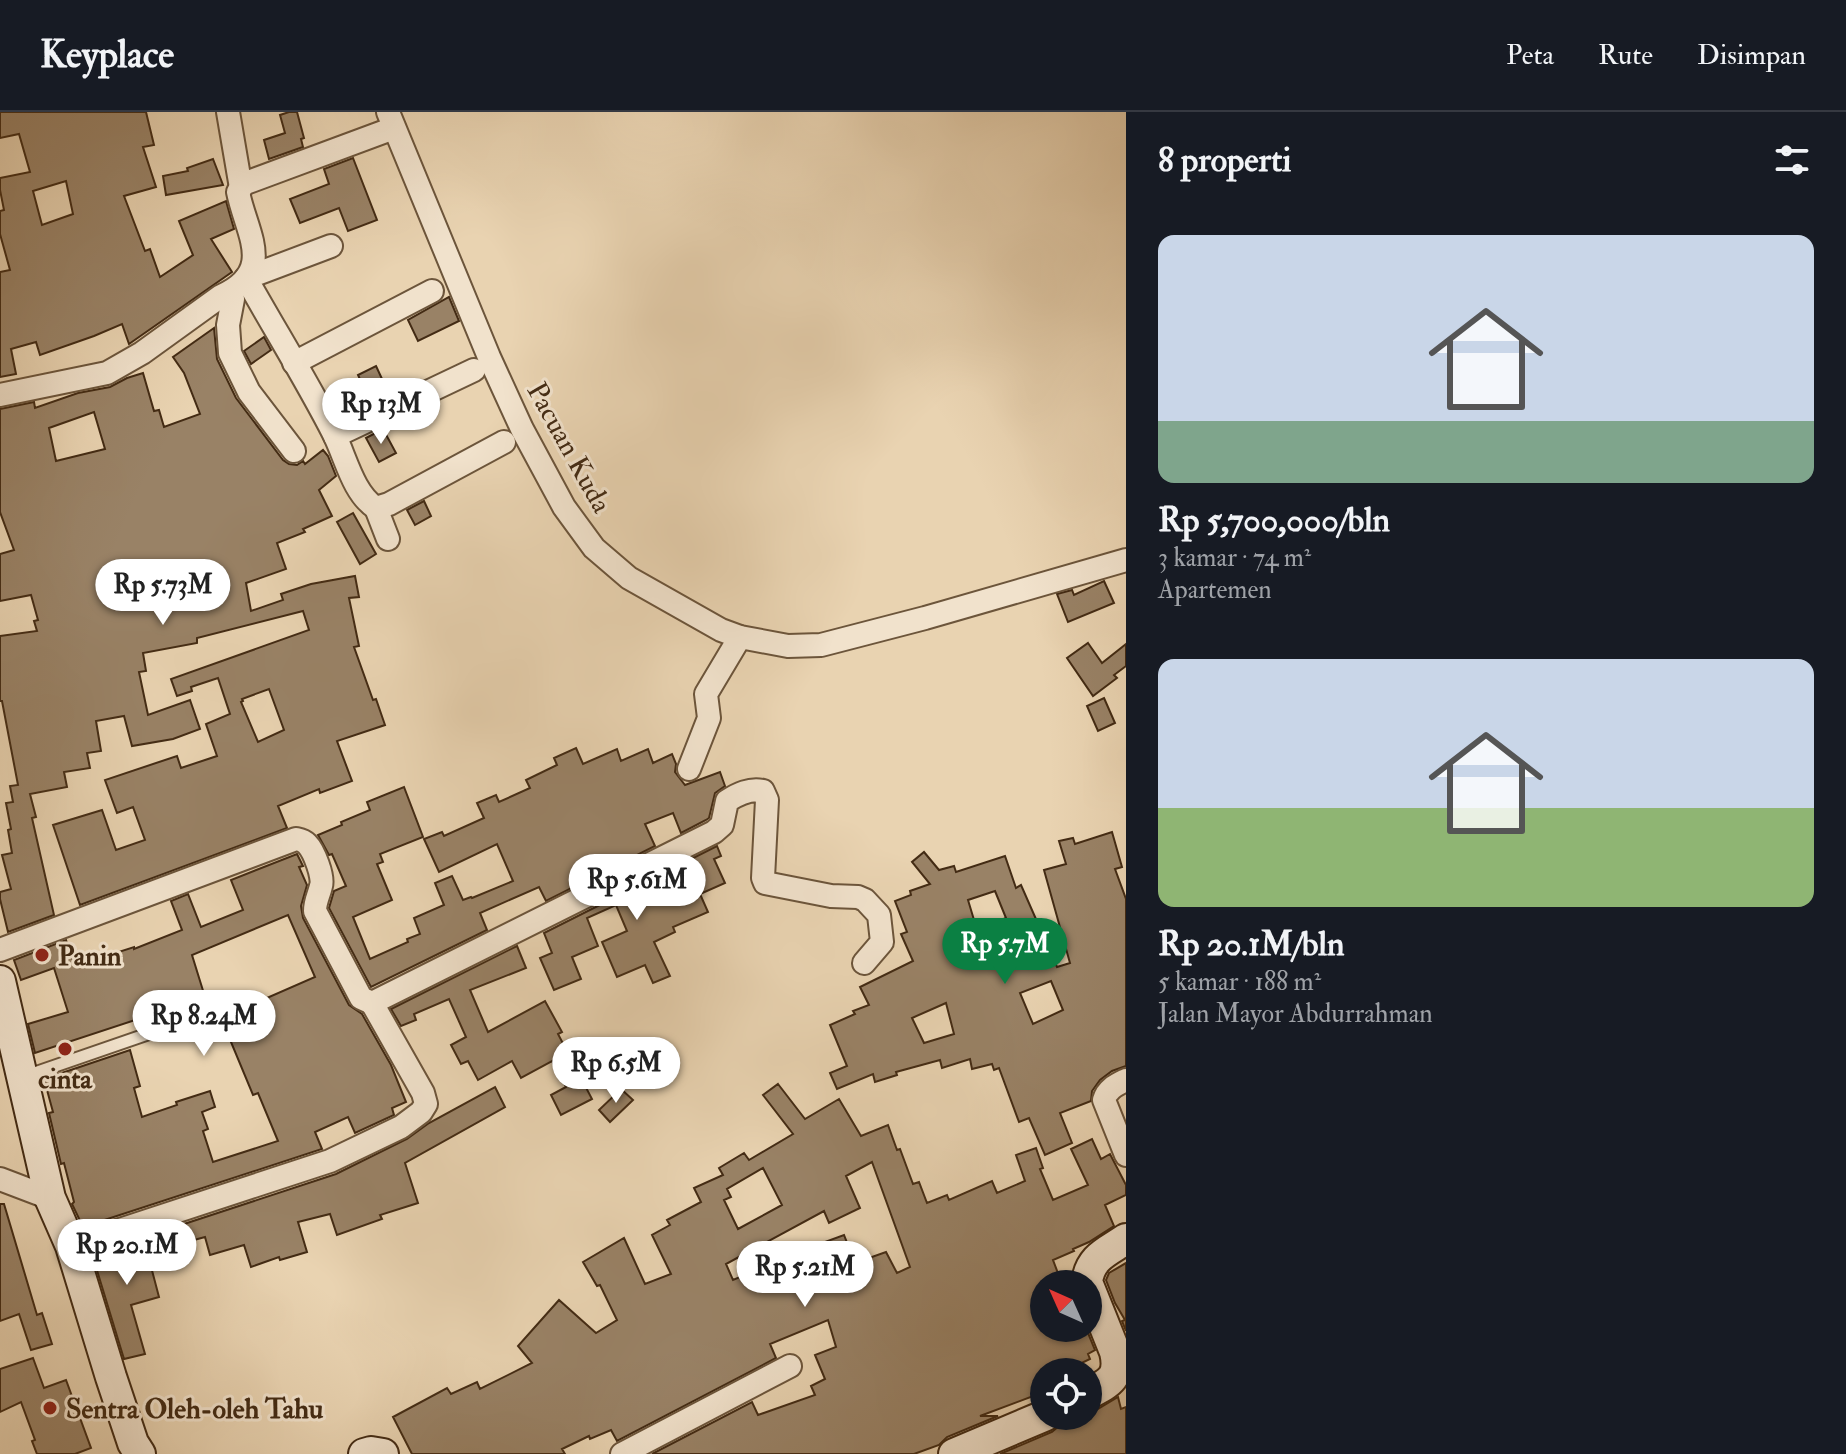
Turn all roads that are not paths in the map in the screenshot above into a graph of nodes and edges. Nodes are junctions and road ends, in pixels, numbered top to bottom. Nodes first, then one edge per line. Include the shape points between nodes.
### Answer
1 (228, 112) edge
2 (391, 120) edge
3 (241, 188) junction
4 (331, 246) dead end
5 (239, 285) junction
6 (432, 291) dead end
7 (294, 363) junction
8 (474, 370) dead end
9 (0, 395) edge
10 (335, 436) junction
11 (504, 442) dead end
12 (294, 451) dead end
13 (376, 508) junction
14 (388, 539) dead end
15 (1126, 560) edge
16 (740, 637) junction
17 (689, 769) dead end
18 (0, 950) edge
19 (864, 963) dead end
20 (0, 981) edge
21 (372, 1003) junction
22 (223, 1008) dead end
23 (21, 1078) junction
24 (1126, 1080) edge
25 (1126, 1155) edge
26 (0, 1179) edge
27 (50, 1198) junction
28 (1126, 1239) edge
29 (71, 1246) junction
30 (790, 1366) dead end
31 (1102, 1387) edge
32 (1030, 1422) edge
33 (645, 1448) edge
34 (967, 1451) edge
35 (140, 1454) edge
36 (364, 1454) edge
37 (383, 1454) edge
38 (622, 1454) edge

1 - 3 street
2 - 3 street
2 - 16 street, Pacuan Kuda via 489,357 564,507 594,548 629,578
3 - 5 street via 241,208 255,251 254,263
4 - 5 street
5 - 7 street
5 - 9 street via 107,373
5 - 12 street via 228,325 230,353 249,392
6 - 7 street
7 - 10 street
8 - 10 street
10 - 13 street via 367,502
11 - 13 street
13 - 14 street
15 - 16 street, Pacuan Kuda via 821,645 788,646
16 - 17 street via 706,694 709,718
18 - 21 street via 296,839 309,845 321,876 315,911 361,998
19 - 21 street via 882,942 879,915 865,900 765,883 767,800 763,791 751,790 727,801 722,825 714,832
20 - 23 main road
21 - 29 street via 423,1093 426,1104 421,1112 330,1161
22 - 23 lane
23 - 27 main road
24 - 25 street via 1110,1089 1104,1100
26 - 27 street
27 - 29 main road
28 - 31 main road via 1088,1269 1087,1282 1118,1365
29 - 35 main road
30 - 33 street
32 - 34 main road
33 - 38 street
36 - 37 main road

